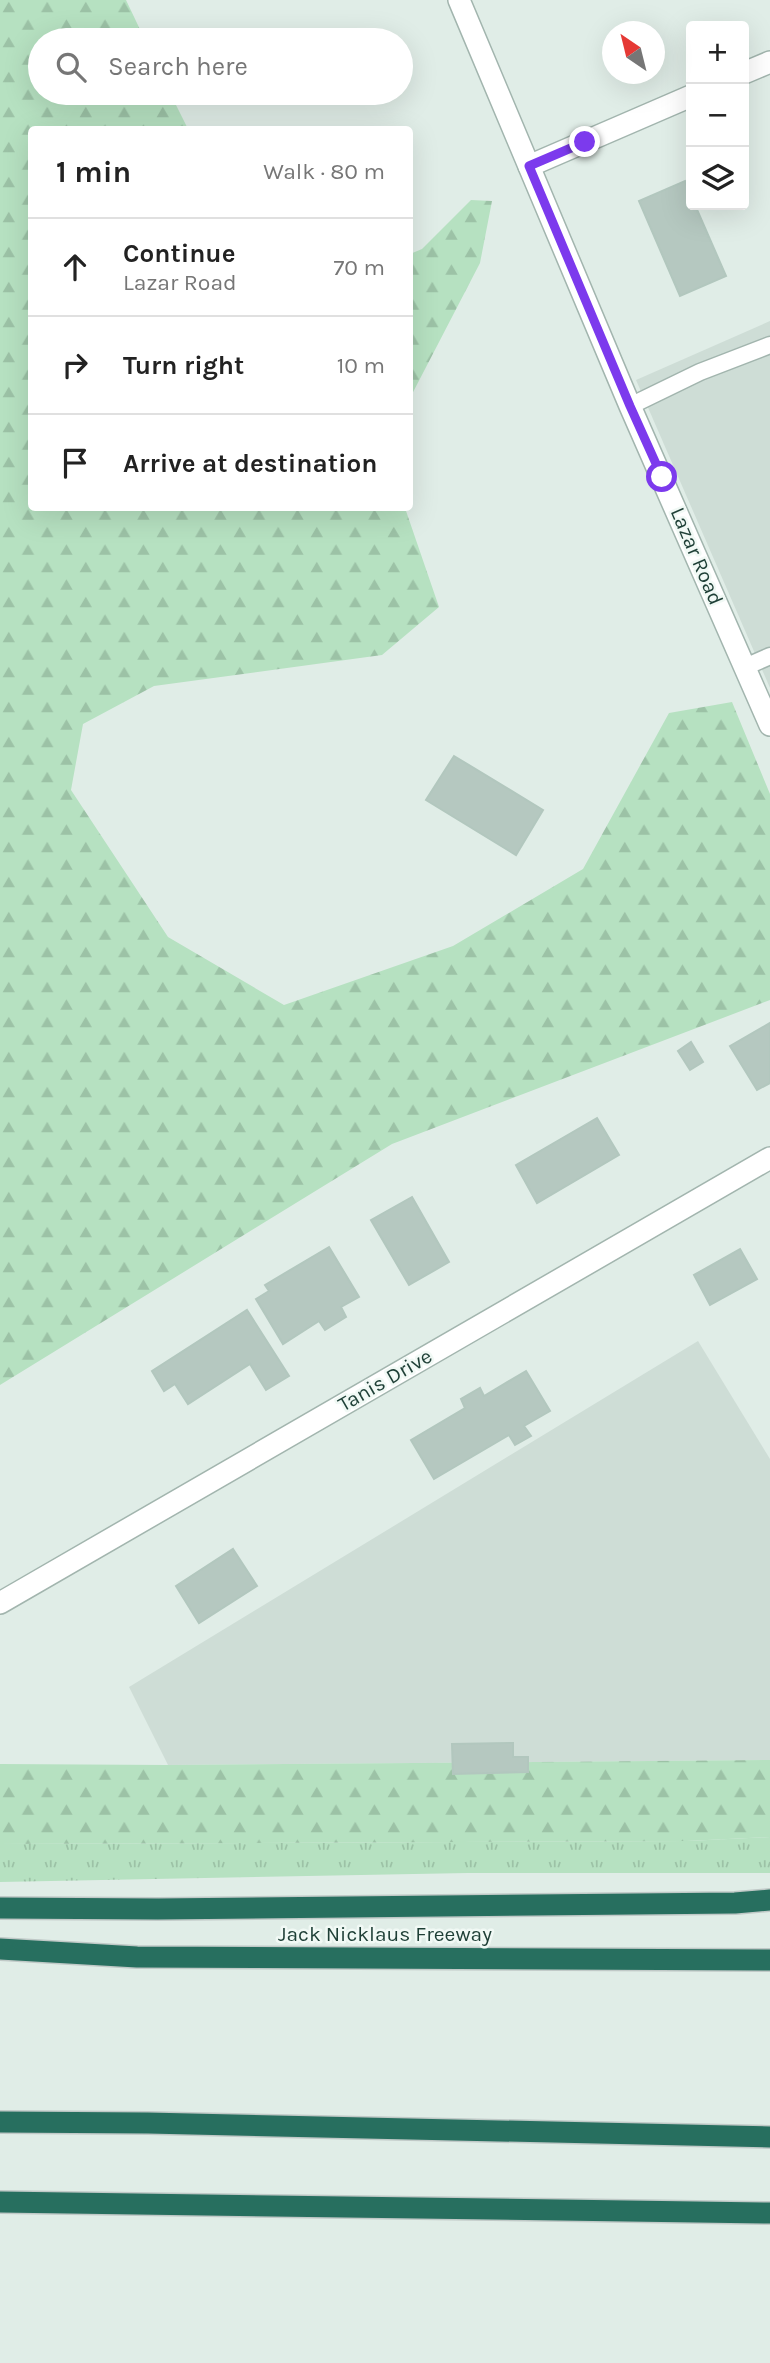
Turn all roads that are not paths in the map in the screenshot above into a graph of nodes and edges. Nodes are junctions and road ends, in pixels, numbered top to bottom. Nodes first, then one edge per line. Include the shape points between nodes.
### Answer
1 (459, 0) edge
2 (770, 62) edge
3 (749, 71) edge
4 (686, 98) edge
5 (529, 166) junction
6 (770, 345) edge
7 (630, 406) junction
8 (770, 656) edge
9 (745, 667) junction
10 (770, 725) edge
11 (770, 1158) edge
12 (0, 1603) edge
13 (770, 1900) edge
14 (0, 1908) edge
15 (0, 1949) edge
16 (770, 1960) edge
17 (0, 2122) edge
18 (770, 2137) edge
19 (0, 2202) edge
20 (770, 2213) edge

1 - 5 street, Lazar Road
2 - 3 street
4 - 5 street
5 - 7 street, Lazar Road
6 - 7 lane
7 - 9 street, Lazar Road
8 - 9 lane
9 - 10 street, Lazar Road
11 - 12 street, Tanis Drive
13 - 14 highway
15 - 16 highway, Jack Nicklaus Freeway via 137,1957
17 - 18 highway
19 - 20 highway

